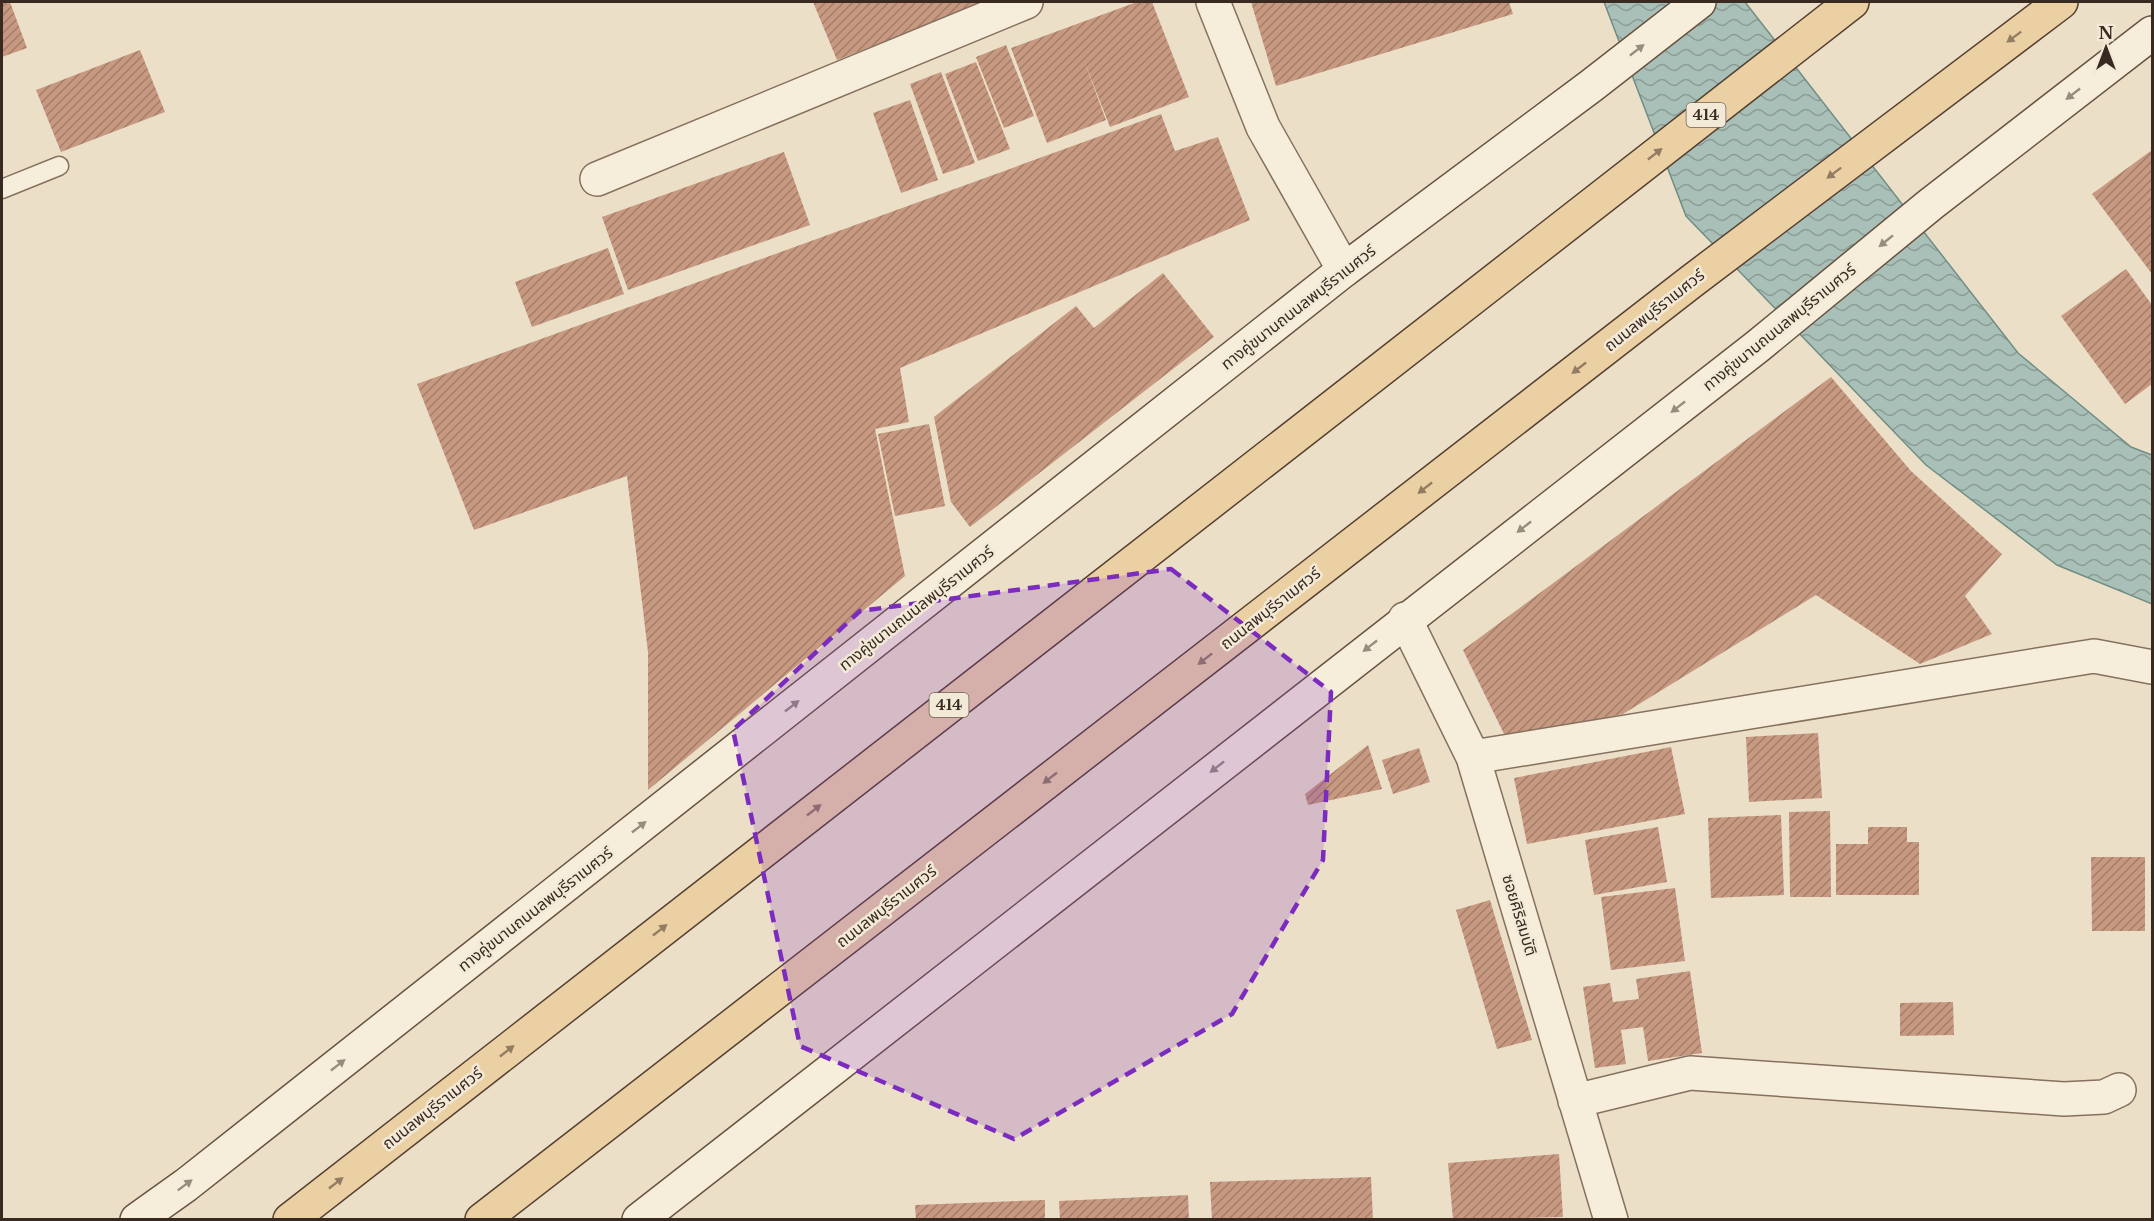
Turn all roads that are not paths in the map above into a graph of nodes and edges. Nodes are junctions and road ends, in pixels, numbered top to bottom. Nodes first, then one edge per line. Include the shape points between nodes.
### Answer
1 (1026, 2) edge
2 (1213, 2) edge
3 (1699, 2) edge
4 (1852, 2) edge
5 (2061, 2) edge
6 (2152, 33) edge
7 (58, 166) dead end
8 (597, 179) dead end
9 (2, 189) edge
10 (1344, 270) junction
11 (1405, 619) junction
12 (2152, 667) edge
13 (1473, 757) junction
14 (2119, 1090) dead end
15 (1575, 1101) junction
16 (137, 1220) edge
17 (290, 1220) edge
18 (482, 1220) edge
19 (639, 1220) edge
20 (1611, 1220) edge

1 - 8 main road
2 - 10 main road via 1263,127
10 -> 3 main road, ทางคู่ขนานถนนลพบุรีราเมศวร์
17 -> 4 main road, ถนนลพบุรีราเมศวร์ / 414
5 -> 18 main road, ถนนลพบุรีราเมศวร์ via 1692,281
6 -> 11 main road, ทางคู่ขนานถนนลพบุรีราเมศวร์ via 1931,204 1758,346
7 - 9 lane
16 -> 10 main road, ทางคู่ขนานถนนลพบุรีราเมศวร์
11 - 13 main road, ซอยศิริสมบัติ
11 -> 19 main road, ทางคู่ขนานถนนลพบุรีราเมศวร์
12 - 13 main road via 2094,656
13 - 15 main road, ซอยศิริสมบัติ
14 - 15 main road via 2104,1096 2064,1099 1690,1074
15 - 20 main road, ซอยศิริสมบัติ

